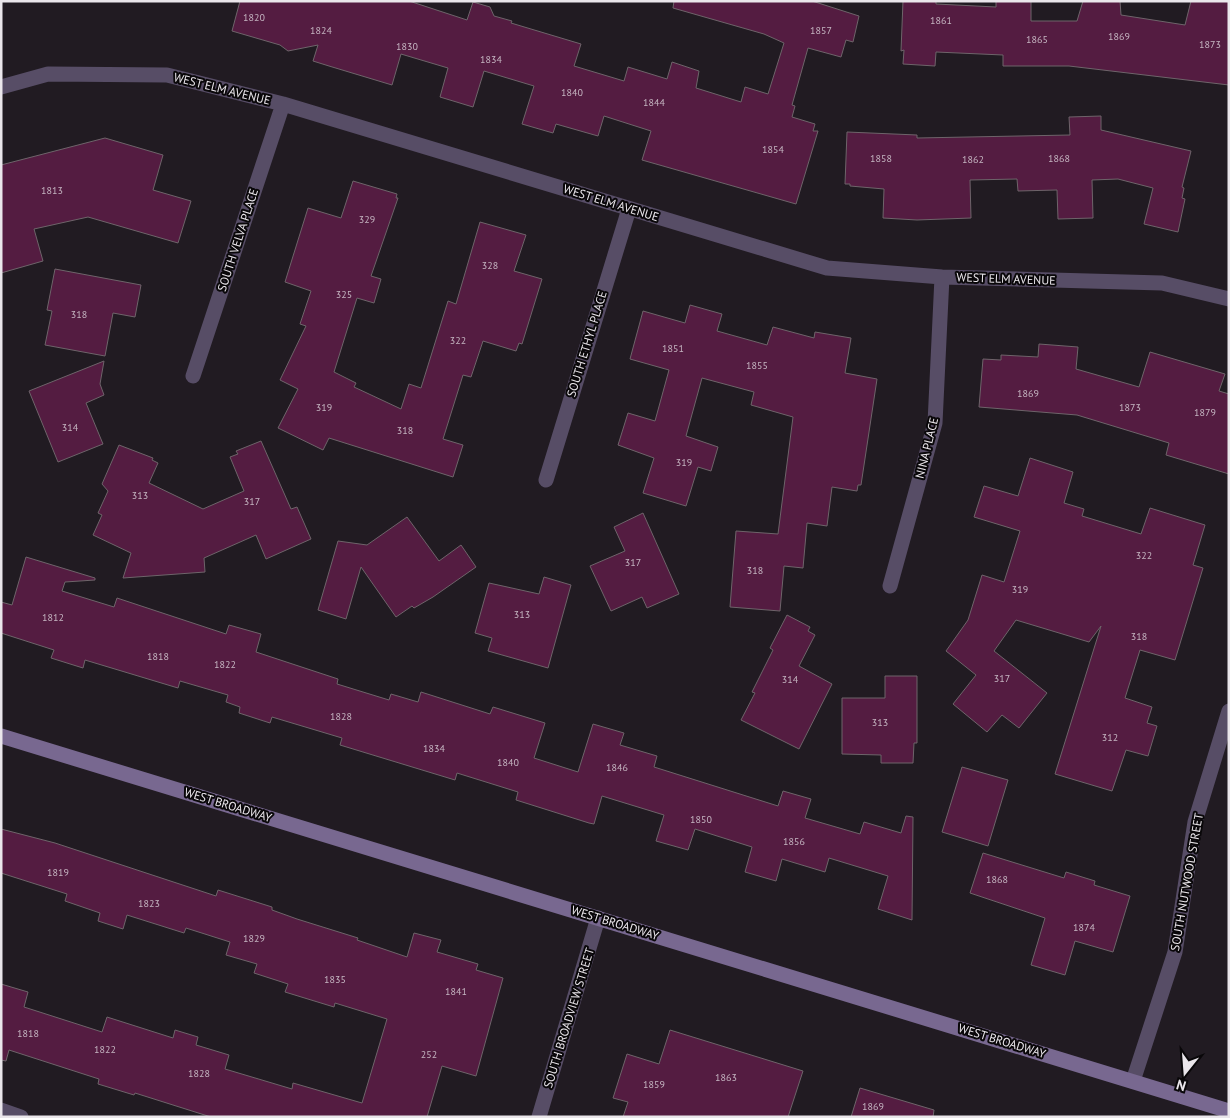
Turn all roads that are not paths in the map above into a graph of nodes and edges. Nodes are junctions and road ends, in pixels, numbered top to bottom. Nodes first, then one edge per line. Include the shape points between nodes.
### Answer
1 (1, 87) edge
2 (283, 104) junction
3 (629, 209) junction
4 (942, 277) junction
5 (1229, 299) edge
6 (193, 376) dead end
7 (546, 480) dead end
8 (890, 586) dead end
9 (1229, 711) edge
10 (1, 736) edge
11 (598, 918) junction
12 (1133, 1081) junction
13 (1, 1110) edge
14 (1229, 1111) edge
15 (22, 1117) edge
16 (539, 1117) edge

1 - 2 street, WEST ELM AVENUE via 48,74 168,75
2 - 3 street, WEST ELM AVENUE
2 - 6 street, SOUTH VELVA PLACE
3 - 4 street, WEST ELM AVENUE via 827,268
3 - 7 street, SOUTH ETHYL PLACE
4 - 5 street, WEST ELM AVENUE via 1162,283
4 - 8 street, NINA PLACE via 935,423
9 - 12 street, SOUTH NUTWOOD STREET via 1195,822 1176,952
10 - 11 main road, WEST BROADWAY
11 - 12 main road, WEST BROADWAY
11 - 16 street, SOUTH BROADVIEW STREET
12 - 14 main road, WEST BROADWAY
13 - 15 street

